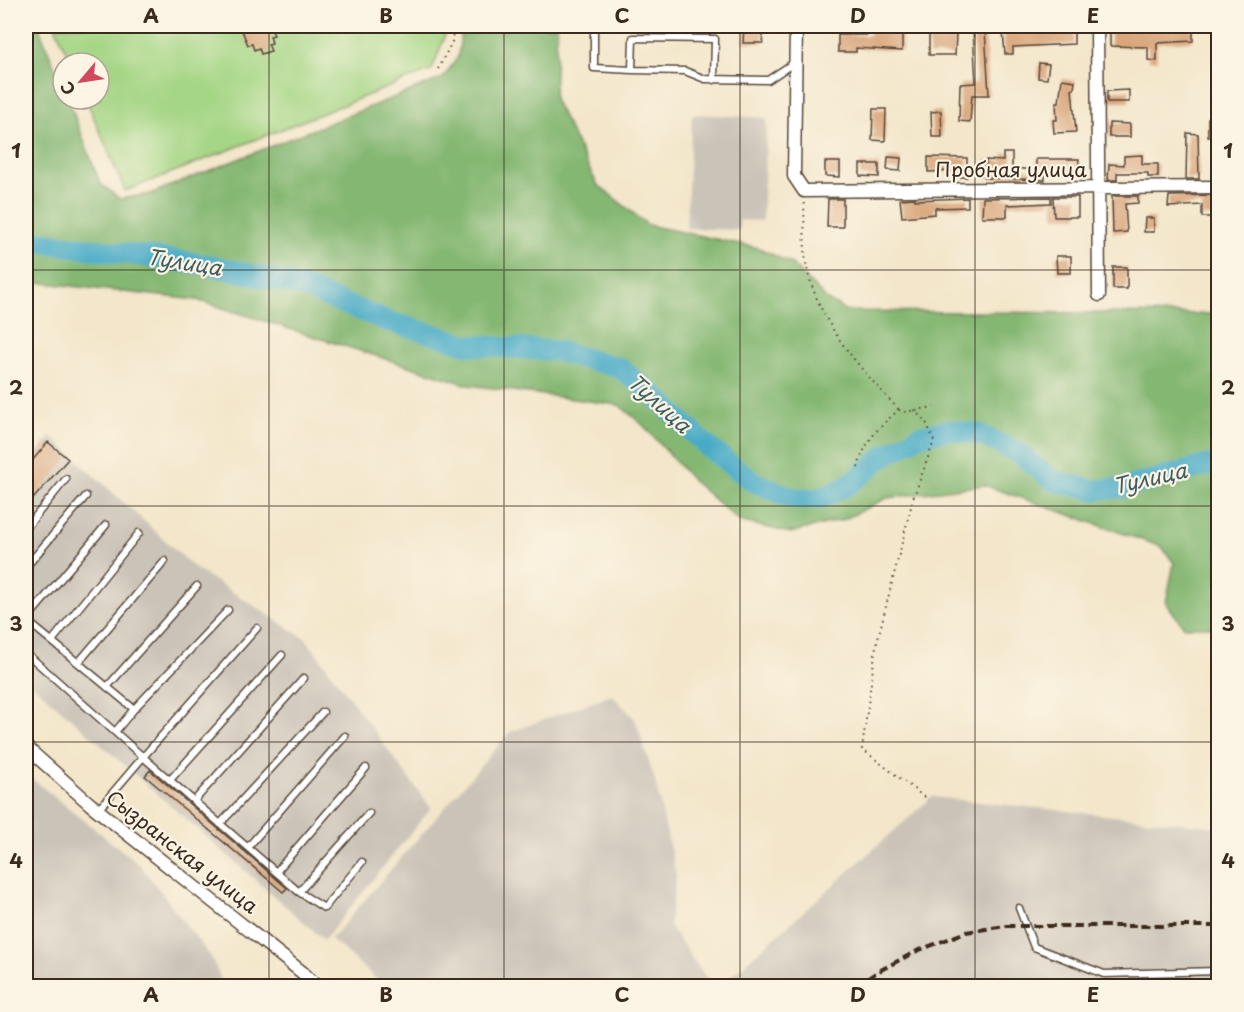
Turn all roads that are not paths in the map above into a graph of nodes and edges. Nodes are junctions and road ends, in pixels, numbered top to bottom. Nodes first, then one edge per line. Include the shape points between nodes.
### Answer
1 (594, 26) edge
2 (796, 26) edge
3 (1096, 26) edge
4 (795, 62) junction
5 (632, 70) junction
6 (714, 80) junction
7 (1218, 187) edge
8 (1098, 189) junction
9 (1099, 295) dead end
10 (66, 479) dead end
11 (86, 496) dead end
12 (106, 525) dead end
13 (26, 528) edge
14 (139, 533) dead end
15 (165, 561) dead end
16 (26, 567) edge
17 (197, 586) dead end
18 (228, 610) dead end
19 (26, 620) edge
20 (257, 628) dead end
21 (52, 641) junction
22 (26, 653) edge
23 (282, 656) dead end
24 (78, 663) junction
25 (303, 678) dead end
26 (107, 687) junction
27 (134, 709) junction
28 (322, 712) dead end
29 (115, 732) junction
30 (345, 736) dead end
31 (26, 747) edge
32 (143, 757) junction
33 (366, 768) dead end
34 (170, 780) junction
35 (194, 801) junction
36 (98, 811) junction
37 (369, 813) dead end
38 (220, 824) junction
39 (248, 847) junction
40 (362, 862) dead end
41 (276, 872) junction
42 (299, 892) junction
43 (1019, 908) dead end
44 (1218, 971) edge
45 (316, 987) edge

1 - 5 lane via 594,68
2 - 4 street
3 - 8 street
4 - 6 lane via 768,80
4 - 8 street, Пробная улица via 794,176 804,191
5 - 6 lane via 685,71
5 - 6 lane via 633,38 715,39
7 - 8 street, Пробная улица
8 - 9 street
10 - 13 lane
11 - 16 lane
12 - 19 lane
14 - 21 lane
15 - 24 lane
17 - 26 lane
18 - 27 lane
19 - 21 lane
20 - 32 lane
21 - 24 lane
22 - 29 lane
23 - 34 lane
24 - 26 lane
25 - 35 lane
26 - 27 lane
27 - 29 lane
28 - 38 lane
29 - 32 lane
30 - 39 lane
31 - 36 street, Сызранская улица
32 - 34 lane
32 - 36 lane
33 - 41 lane
34 - 35 lane
35 - 38 lane
36 - 45 street, Сызранская улица via 303,972
37 - 42 lane
38 - 39 lane
39 - 41 lane
40 - 42 lane via 324,908
41 - 42 lane
43 - 44 lane via 1034,947 1104,974

